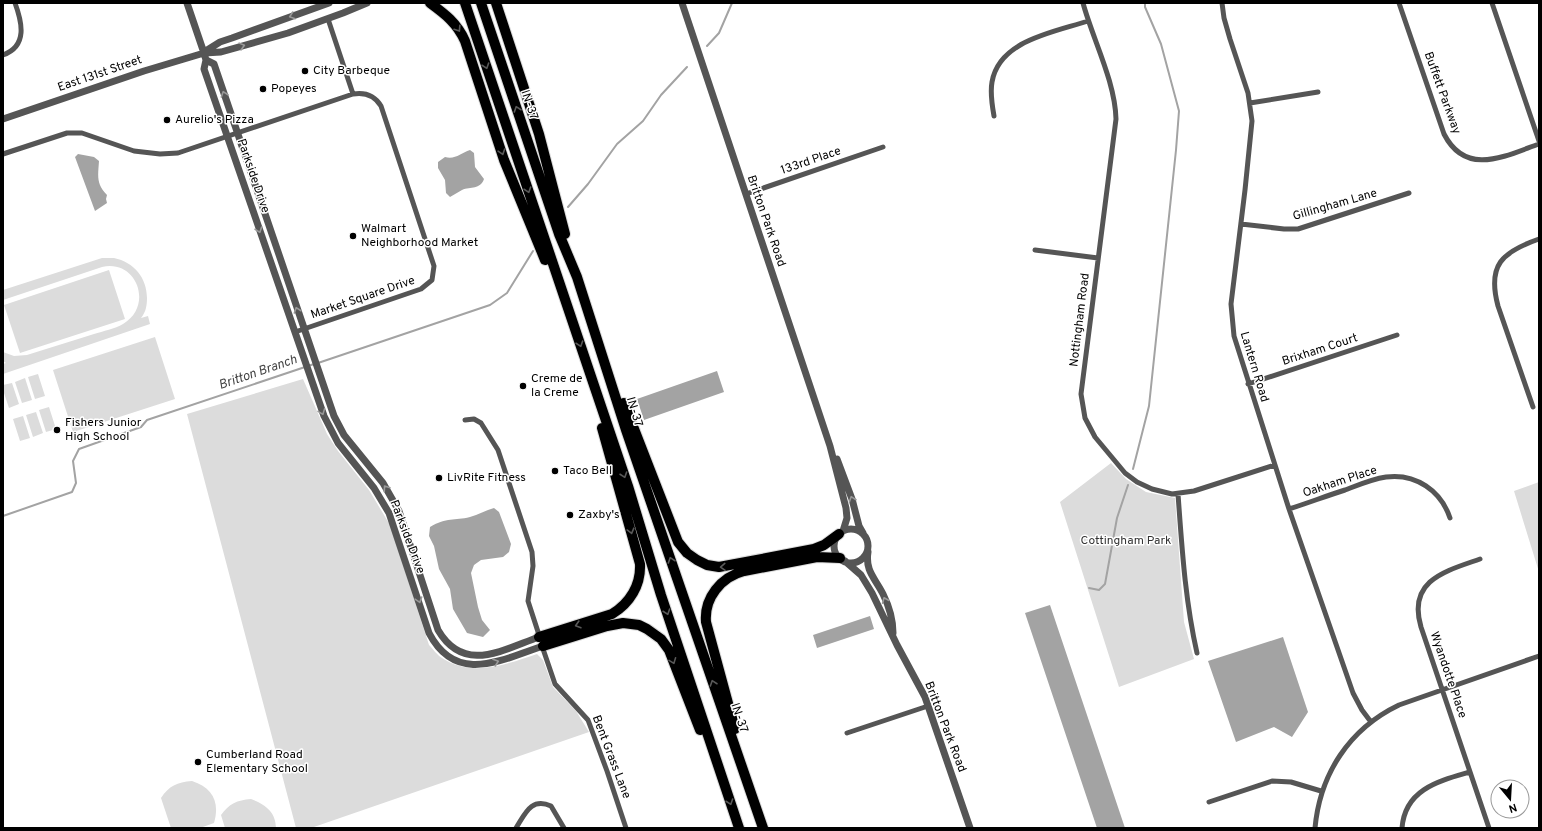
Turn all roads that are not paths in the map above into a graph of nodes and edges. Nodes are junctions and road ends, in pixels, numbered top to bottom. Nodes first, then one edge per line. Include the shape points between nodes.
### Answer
1 (15, 3) edge
2 (187, 3) edge
3 (329, 3) edge
4 (367, 3) edge
5 (430, 3) edge
6 (465, 3) edge
7 (481, 3) edge
8 (496, 3) edge
9 (682, 3) edge
10 (1083, 3) edge
11 (1222, 3) edge
12 (1399, 3) edge
13 (1492, 3) edge
14 (328, 19) junction
15 (1088, 21) junction
16 (204, 52) junction
17 (3, 55) edge
18 (206, 60) junction
19 (1318, 92) dead end
20 (353, 94) junction
21 (1250, 103) junction
22 (994, 116) dead end
23 (3, 119) edge
24 (237, 133) junction
25 (227, 136) junction
26 (1539, 141) edge
27 (1539, 144) edge
28 (883, 147) dead end
29 (3, 154) edge
30 (1409, 193) dead end
31 (746, 194) junction
32 (1241, 224) junction
33 (1539, 239) edge
34 (1035, 250) dead end
35 (1098, 258) junction
36 (578, 277) junction
37 (568, 307) junction
38 (594, 326) junction
39 (303, 329) junction
40 (295, 332) junction
41 (1397, 335) dead end
42 (1248, 384) junction
43 (594, 385) junction
44 (1532, 407) dead end
45 (465, 420) dead end
46 (830, 446) junction
47 (1275, 465) junction
48 (1178, 494) junction
49 (1289, 509) junction
50 (1450, 518) dead end
51 (841, 532) junction
52 (865, 535) junction
53 (868, 551) junction
54 (842, 560) junction
55 (1480, 560) dead end
56 (894, 637) junction
57 (541, 641) junction
58 (1197, 653) dead end
59 (1539, 656) edge
60 (1442, 690) junction
61 (928, 706) junction
62 (1371, 722) junction
63 (847, 733) dead end
64 (745, 772) junction
65 (1470, 772) junction
66 (725, 786) junction
67 (1321, 791) junction
68 (1209, 802) dead end
69 (516, 828) edge
70 (564, 828) edge
71 (626, 828) edge
72 (739, 828) edge
73 (763, 828) edge
74 (970, 828) edge
75 (1314, 828) edge
76 (1402, 828) edge
77 (1490, 828) edge

1 - 17 street via 22,30 19,41
2 - 16 street
3 -> 16 street, East 131st Street via 220,42
4 - 14 street, East 131st Street
5 -> 37 highway via 449,18 462,35 504,160 552,276
6 -> 37 highway
36 -> 7 highway, IN-37 via 559,234
8 - 36 highway via 539,134
9 - 31 street, Britton Park Road
10 - 15 street, Nottingham Road
11 - 21 street, Lantern Road
12 - 27 street, Buffett Parkway via 1444,134 1452,146 1468,157 1484,161
13 - 26 street
16 -> 14 street, East 131st Street via 221,52
14 - 20 street
15 - 22 street via 1024,43 1008,54 992,82
15 - 35 street, Nottingham Road via 1111,89 1116,113
16 - 18 street
16 - 23 street, East 131st Street
24 -> 18 street, Parkside Drive via 214,64
18 - 25 street, Parkside Drive via 204,69
19 - 21 street
20 - 24 street
20 - 39 street, Market Square Drive via 373,97 381,106 434,266 432,280 421,289
21 - 32 street, Lantern Road via 1251,135
24 - 25 street
39 -> 24 street, Parkside Drive
25 - 29 street via 178,153 160,154 134,151 82,133 67,132
25 -> 40 street, Parkside Drive
28 - 31 street, 133rd Place
30 - 32 street, Gillingham Lane via 1298,228
31 - 46 street, Britton Park Road
32 - 42 street, Lantern Road via 1231,320
33 - 44 street via 1519,246 1506,256 1496,272 1494,285 1498,306
34 - 35 street
35 - 48 street, Nottingham Road via 1081,394 1085,418 1095,437 1128,476 1152,489
36 - 38 highway, IN-37
37 -> 43 highway
51 -> 38 highway via 814,549 724,567 707,565 691,556 682,548 676,537
64 -> 38 highway, IN-37 via 629,438
39 - 40 street, Market Square Drive
57 -> 39 street, Parkside Drive via 484,655 465,654 456,650 443,638 438,630 399,512 382,483 344,435 334,416
40 -> 57 street, Parkside Drive via 332,433 374,488 390,514 434,642 448,656 474,665 490,664
41 - 42 street, Brixham Court
42 - 47 street, Lantern Road
43 -> 57 highway via 597,412 640,564 638,581 628,601 612,614
43 -> 66 highway
45 - 57 street, Bent Grass Lane via 474,419 481,423 498,450 532,552 528,601
46 - 51 street, Britton Park Road via 846,508 847,518
52 -> 46 street, Britton Park Road via 859,526 852,499
47 - 48 street, Nottingham Road
47 - 49 street, Lantern Road
48 - 58 street via 1186,592
49 - 50 street, Oakham Place via 1377,479 1394,476 1415,480 1433,490 1444,503
49 - 62 street, Lantern Road via 1353,693
51 - 52 street via 855,529
51 - 54 street via 836,538 834,549
52 - 53 street via 868,540
53 - 54 street via 856,562
56 -> 53 street, Britton Park Road via 888,604 868,568
54 - 56 street, Britton Park Road via 864,579
54 - 64 highway via 817,557 739,572 721,583 710,597 706,622
55 - 60 street, Wyandotte Place via 1435,577 1426,586 1420,599 1419,621
56 - 61 street, Britton Park Road
57 -> 66 highway via 618,623 639,625 657,636 669,650 712,761
57 - 71 street, Bent Grass Lane via 555,684 588,720
59 - 60 street
60 - 62 street via 1399,705
60 - 65 street, Wyandotte Place
61 - 63 street
61 - 74 street, Britton Park Road
62 - 67 street via 1338,758
64 - 73 highway, IN-37
65 - 76 street via 1433,784 1421,791 1408,809
65 - 77 street, Wyandotte Place
66 -> 72 highway
67 - 68 street via 1291,782 1277,781
67 - 75 street
69 - 70 street via 529,808 542,803 551,806

